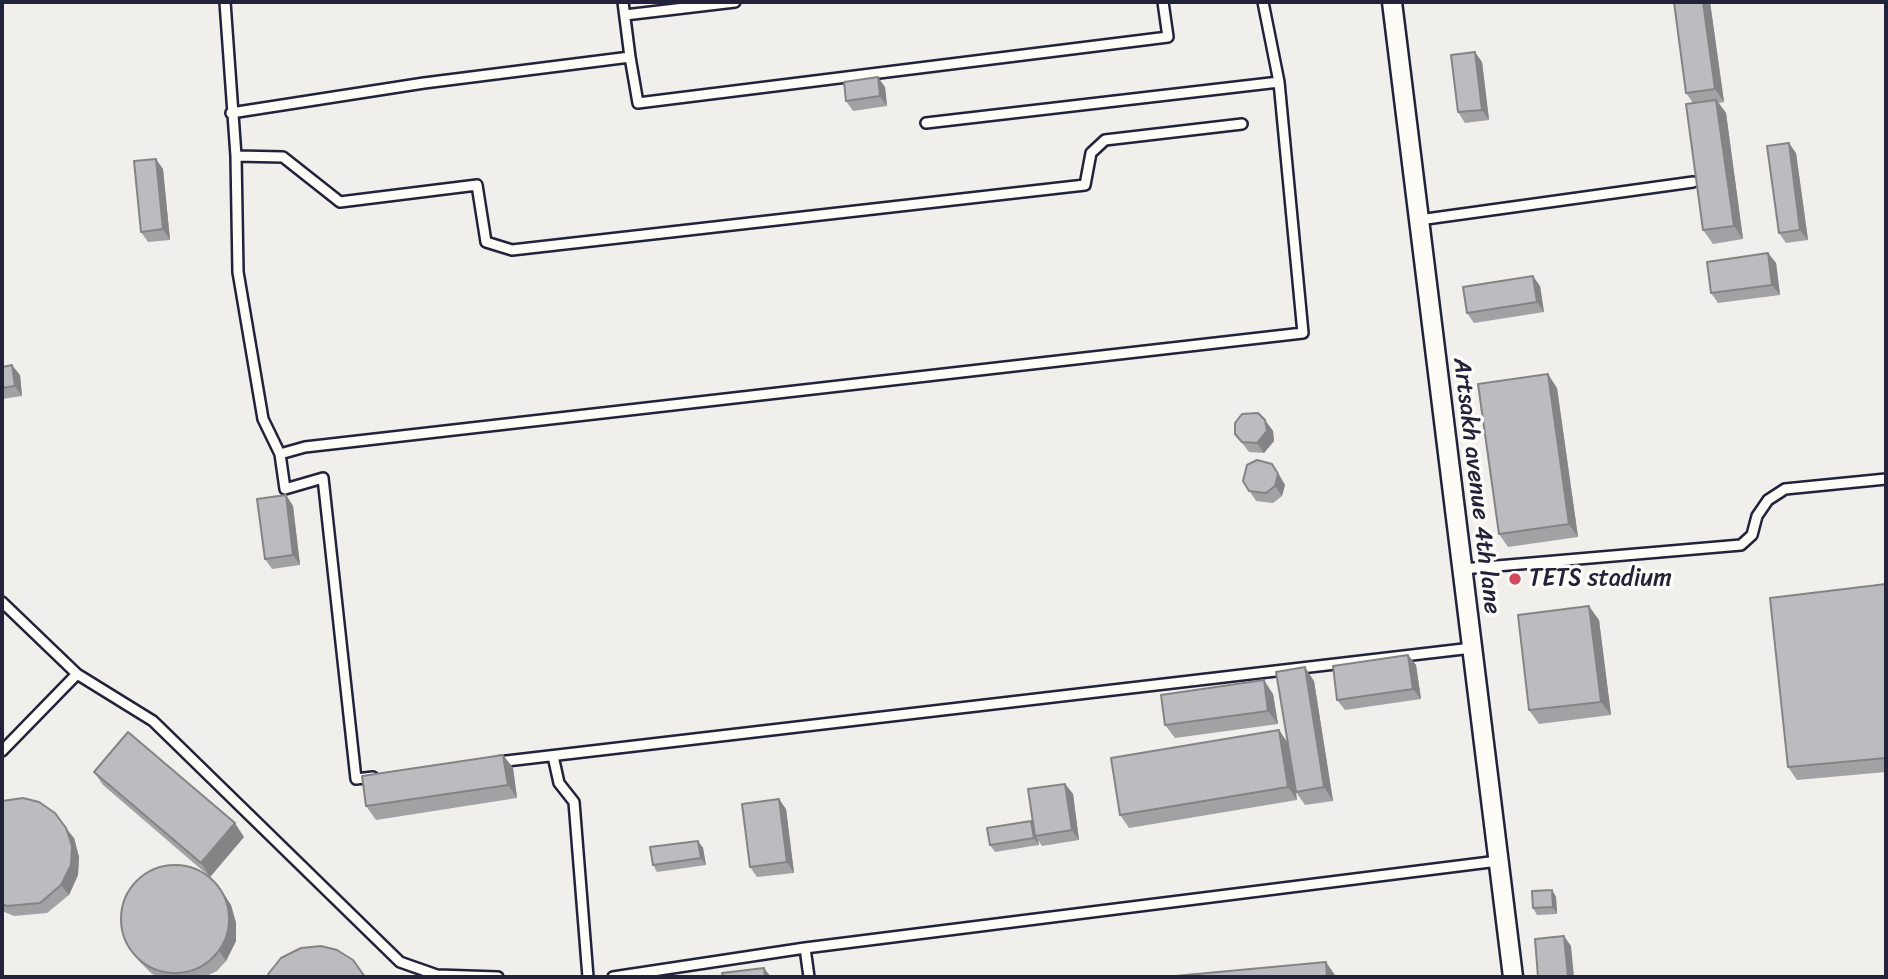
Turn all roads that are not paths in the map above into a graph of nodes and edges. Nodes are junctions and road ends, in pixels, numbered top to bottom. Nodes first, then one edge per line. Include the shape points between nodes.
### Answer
1 (225, 2) edge
2 (623, 2) edge
3 (735, 2) edge
4 (1163, 2) edge
5 (1263, 2) edge
6 (1392, 2) edge
7 (625, 15) junction
8 (630, 57) junction
9 (1279, 82) junction
10 (231, 113) junction
11 (926, 123) dead end
12 (1242, 124) dead end
13 (236, 156) junction
14 (1693, 182) edge
15 (1419, 220) junction
16 (280, 454) junction
17 (1886, 480) edge
18 (1462, 569) junction
19 (2, 602) edge
20 (1472, 648) junction
21 (77, 674) junction
22 (2, 751) edge
23 (553, 756) junction
24 (488, 764) edge
25 (383, 776) edge
26 (1498, 861) junction
27 (805, 948) junction
28 (498, 977) edge
29 (588, 977) edge
30 (613, 977) edge
31 (809, 977) edge
32 (1513, 977) edge

1 - 10 lane
2 - 7 lane
3 - 7 lane
4 - 8 lane via 1168,37 638,103
5 - 9 lane
6 - 15 street, Artsakh avenue 4th lane
7 - 8 lane
8 - 10 lane
9 - 11 lane
9 - 16 lane via 1303,333 305,447
10 - 13 lane
12 - 13 lane via 1105,140 1091,153 1085,185 512,250 486,242 477,185 340,202 283,157
13 - 16 lane via 238,272 263,419
14 - 15 lane
15 - 18 street, Artsakh avenue 4th lane
16 - 25 lane via 285,489 323,478 356,779
17 - 18 lane via 1785,489 1768,500 1752,535 1741,545
18 - 20 street, Artsakh avenue 4th lane
19 - 21 lane
20 - 23 lane
20 - 26 street, Artsakh avenue 4th lane
21 - 22 lane
21 - 28 lane via 153,721 400,961 437,975
23 - 24 lane
23 - 29 lane via 558,783 574,803
26 - 27 lane
26 - 32 street, Artsakh avenue 4th lane
27 - 30 lane
27 - 31 lane

